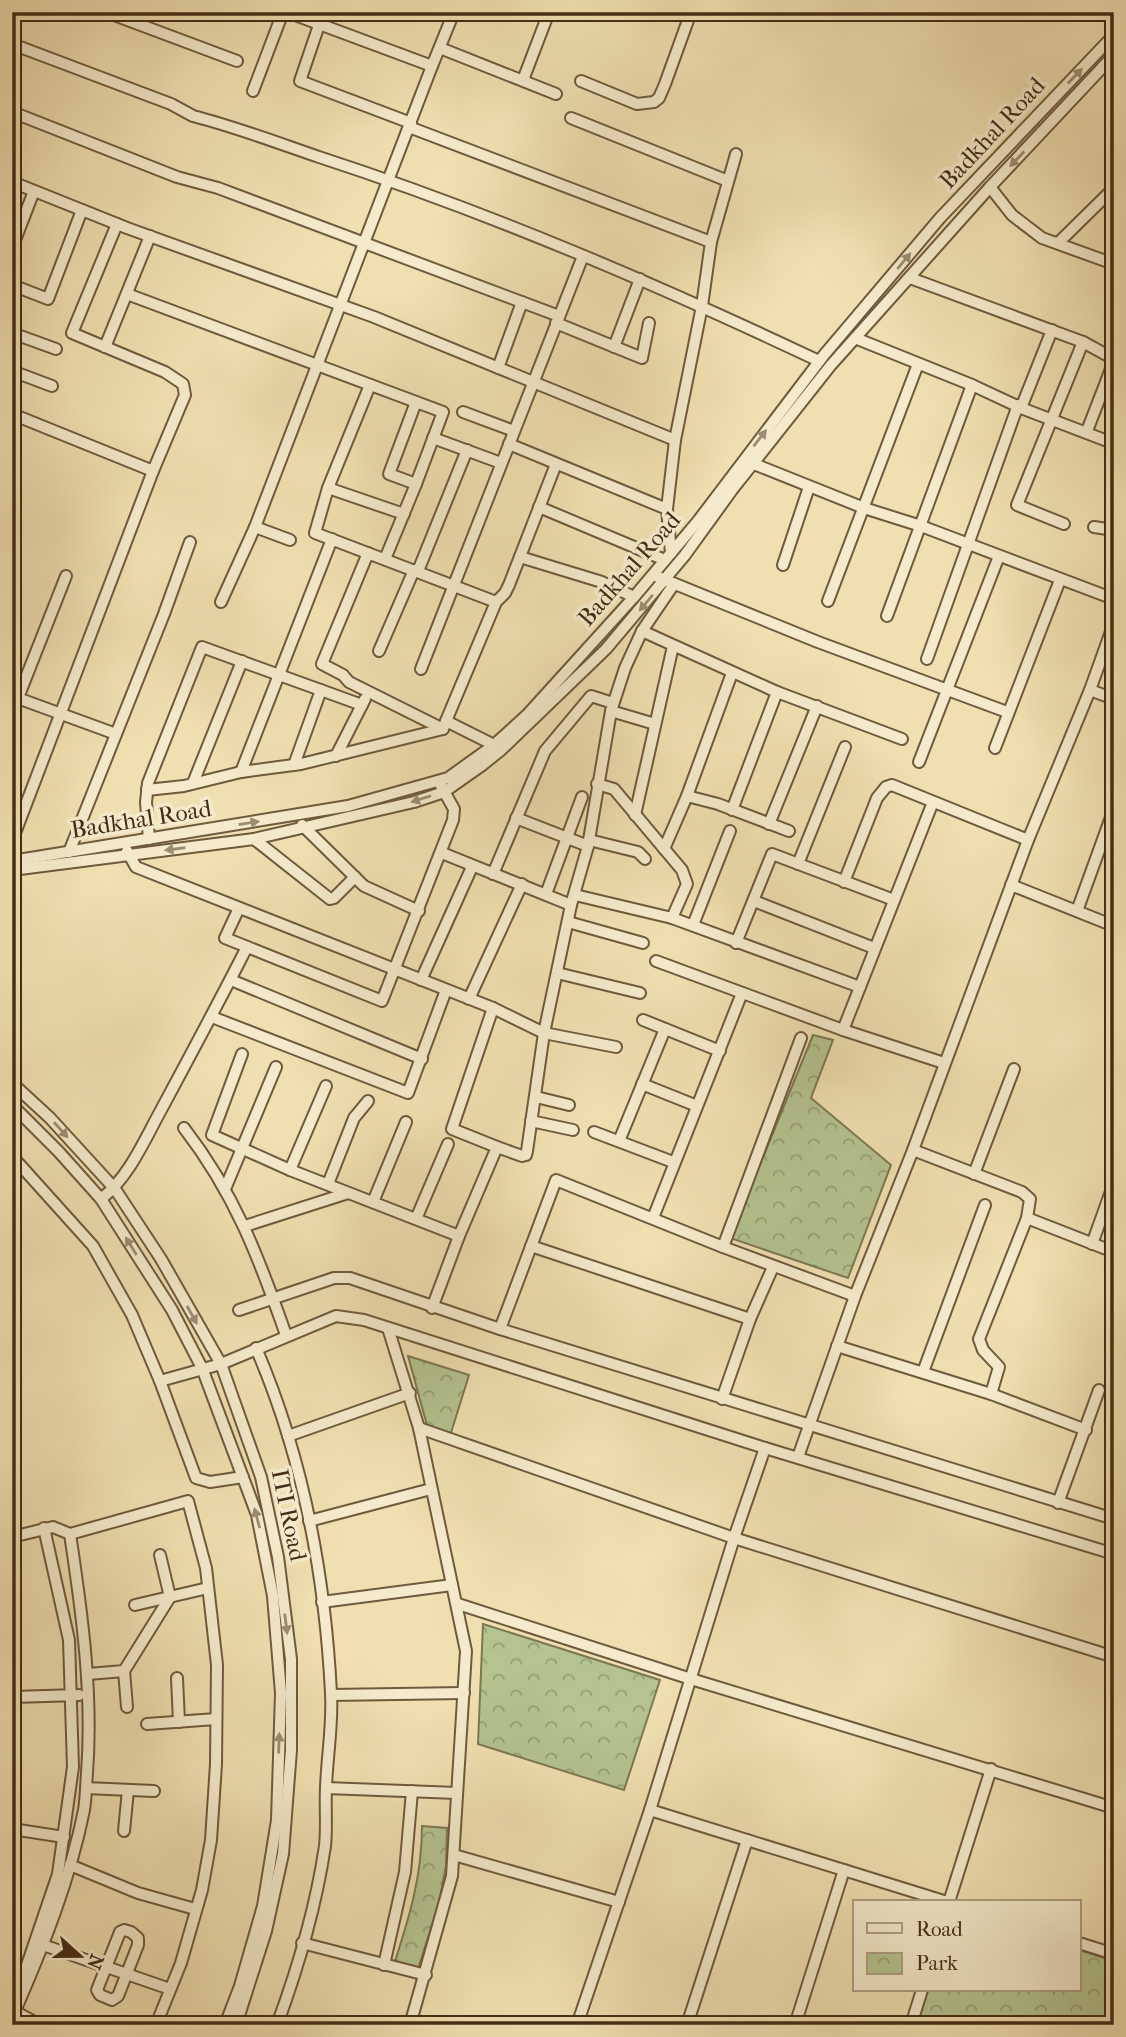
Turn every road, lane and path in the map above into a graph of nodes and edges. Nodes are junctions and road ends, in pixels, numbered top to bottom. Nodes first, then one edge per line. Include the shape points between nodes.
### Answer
1 (106, 12) edge
2 (285, 12) edge
3 (454, 12) edge
4 (550, 12) edge
5 (691, 12) edge
6 (319, 25) junction
7 (1114, 35) edge
8 (12, 44) edge
9 (440, 48) junction
10 (1114, 55) edge
11 (237, 61) dead end
12 (432, 66) junction
13 (523, 80) junction
14 (581, 81) dead end
15 (253, 91) dead end
16 (556, 94) dead end
17 (12, 113) edge
18 (571, 118) dead end
19 (410, 125) junction
20 (736, 154) dead end
21 (388, 180) junction
22 (728, 181) junction
23 (12, 182) edge
24 (990, 187) junction
25 (34, 191) junction
26 (1111, 194) edge
27 (82, 210) junction
28 (117, 224) junction
29 (150, 236) junction
30 (711, 242) junction
31 (365, 243) junction
32 (1058, 243) junction
33 (12, 248) edge
34 (583, 256) junction
35 (1114, 264) edge
36 (910, 278) junction
37 (640, 279) junction
38 (12, 285) edge
39 (127, 294) junction
40 (522, 302) junction
41 (341, 305) junction
42 (702, 306) junction
43 (557, 319) junction
44 (649, 323) dead end
45 (1052, 330) junction
46 (12, 333) edge
47 (855, 338) junction
48 (1083, 342) junction
49 (614, 346) junction
50 (105, 347) junction
51 (56, 348) dead end
52 (1114, 360) edge
53 (819, 361) junction
54 (918, 364) junction
55 (317, 366) junction
56 (498, 368) junction
57 (12, 371) edge
58 (533, 383) junction
59 (370, 385) junction
60 (972, 385) junction
61 (52, 386) dead end
62 (416, 402) junction
63 (1020, 406) junction
64 (463, 411) dead end
65 (12, 414) edge
66 (1052, 419) junction
67 (514, 431) junction
68 (1087, 431) junction
69 (433, 438) junction
70 (675, 440) junction
71 (1114, 441) edge
72 (509, 444) junction
73 (467, 450) junction
74 (749, 462) junction
75 (501, 463) junction
76 (556, 464) junction
77 (153, 471) junction
78 (416, 484) junction
79 (809, 487) junction
80 (328, 488) junction
81 (539, 508) junction
82 (863, 508) junction
83 (667, 509) junction
84 (404, 514) junction
85 (1064, 524) dead end
86 (921, 526) junction
87 (256, 527) junction
88 (1094, 527) dead end
89 (1114, 530) edge
90 (290, 540) dead end
91 (332, 540) junction
92 (190, 542) dead end
93 (968, 543) junction
94 (368, 553) junction
95 (668, 556) junction
96 (999, 556) junction
97 (520, 557) junction
98 (385, 559) junction
99 (783, 565) dead end
100 (416, 571) junction
101 (653, 575) junction
102 (66, 576) dead end
103 (1060, 580) junction
104 (670, 582) junction
105 (454, 585) junction
106 (634, 597) junction
107 (1114, 598) edge
108 (828, 601) dead end
109 (221, 602) dead end
110 (495, 602) junction
111 (887, 616) dead end
112 (1114, 624) edge
113 (642, 631) junction
114 (673, 646) junction
115 (379, 651) dead end
116 (927, 659) dead end
117 (242, 661) junction
118 (421, 669) dead end
119 (732, 673) junction
120 (279, 674) junction
121 (948, 689) junction
122 (321, 690) junction
123 (369, 690) junction
124 (1090, 690) junction
125 (777, 692) junction
126 (15, 697) edge
127 (1114, 699) edge
128 (362, 705) junction
129 (817, 706) junction
130 (612, 707) junction
131 (1007, 712) junction
132 (12, 713) edge
133 (62, 715) junction
134 (655, 724) junction
135 (445, 725) junction
136 (116, 734) junction
137 (902, 739) dead end
138 (494, 745) junction
139 (845, 747) dead end
140 (995, 748) dead end
141 (336, 756) junction
142 (919, 762) dead end
143 (294, 765) junction
144 (241, 772) junction
145 (192, 783) junction
146 (597, 784) junction
147 (441, 787) junction
148 (147, 790) junction
149 (687, 796) junction
150 (582, 797) dead end
151 (933, 802) junction
152 (1114, 808) edge
153 (733, 810) junction
154 (293, 815) junction
155 (635, 815) junction
156 (516, 818) junction
157 (769, 824) junction
158 (304, 827) junction
159 (730, 831) dead end
160 (789, 831) dead end
161 (566, 838) junction
162 (149, 839) junction
163 (254, 839) junction
164 (1108, 839) edge
165 (1028, 840) junction
166 (12, 841) edge
167 (588, 843) junction
168 (124, 844) junction
169 (664, 849) junction
170 (69, 852) junction
171 (442, 853) junction
172 (129, 855) junction
173 (645, 859) dead end
174 (12, 861) edge
175 (799, 864) junction
176 (472, 867) junction
177 (12, 870) edge
178 (493, 874) junction
179 (355, 877) junction
180 (844, 882) junction
181 (522, 884) junction
182 (1011, 885) junction
183 (546, 894) junction
184 (573, 900) junction
185 (894, 900) junction
186 (754, 901) junction
187 (239, 908) junction
188 (419, 911) junction
189 (1077, 911) junction
190 (672, 918) junction
191 (568, 922) junction
192 (692, 925) junction
193 (1114, 926) edge
194 (643, 943) dead end
195 (736, 943) junction
196 (247, 947) junction
197 (874, 948) junction
198 (656, 961) dead end
199 (394, 970) junction
200 (557, 973) junction
201 (230, 980) junction
202 (421, 980) junction
203 (860, 987) junction
204 (446, 990) junction
205 (640, 993) dead end
206 (742, 993) junction
207 (469, 999) junction
208 (493, 1008) junction
209 (212, 1017) junction
210 (643, 1020) dead end
211 (665, 1029) junction
212 (843, 1030) junction
213 (544, 1033) junction
214 (801, 1038) dead end
215 (616, 1047) dead end
216 (720, 1051) junction
217 (242, 1054) dead end
218 (422, 1059) junction
219 (944, 1063) junction
220 (276, 1067) dead end
221 (1014, 1069) dead end
222 (12, 1083) edge
223 (642, 1084) junction
224 (326, 1086) dead end
225 (408, 1093) junction
226 (536, 1097) junction
227 (368, 1101) dead end
228 (12, 1105) edge
229 (569, 1105) dead end
230 (697, 1106) junction
231 (404, 1107) dead end
232 (531, 1121) junction
233 (406, 1122) dead end
234 (184, 1128) dead end
235 (573, 1130) dead end
236 (594, 1132) dead end
237 (212, 1135) junction
238 (619, 1142) junction
239 (449, 1144) dead end
240 (497, 1147) junction
241 (244, 1149) junction
242 (913, 1150) junction
243 (204, 1153) junction
244 (12, 1156) edge
245 (673, 1163) junction
246 (290, 1170) junction
247 (974, 1174) junction
248 (1114, 1183) edge
249 (328, 1185) junction
250 (115, 1189) junction
251 (225, 1189) junction
252 (348, 1193) junction
253 (102, 1199) junction
254 (373, 1202) junction
255 (985, 1205) dead end
256 (653, 1218) junction
257 (416, 1219) junction
258 (1027, 1219) junction
259 (245, 1226) junction
260 (458, 1236) junction
261 (1092, 1244) junction
262 (531, 1246) junction
263 (723, 1247) junction
264 (1114, 1252) edge
265 (773, 1267) junction
266 (855, 1296) junction
267 (273, 1297) junction
268 (432, 1308) junction
269 (239, 1310) dead end
270 (750, 1319) junction
271 (387, 1328) junction
272 (500, 1329) junction
273 (286, 1335) junction
274 (837, 1346) junction
275 (256, 1348) junction
276 (221, 1364) junction
277 (202, 1368) junction
278 (922, 1372) junction
279 (160, 1381) junction
280 (1099, 1390) dead end
281 (410, 1393) junction
282 (991, 1394) junction
283 (722, 1398) junction
284 (808, 1425) junction
285 (419, 1428) junction
286 (1086, 1430) junction
287 (288, 1436) junction
288 (765, 1448) junction
289 (798, 1457) junction
290 (243, 1477) junction
291 (431, 1489) junction
292 (1058, 1503) junction
293 (1114, 1519) edge
294 (309, 1521) junction
295 (44, 1528) junction
296 (70, 1534) junction
297 (12, 1537) edge
298 (734, 1538) junction
299 (1114, 1554) edge
300 (160, 1555) dead end
301 (452, 1585) junction
302 (208, 1588) junction
303 (170, 1597) junction
304 (322, 1602) junction
305 (458, 1604) junction
306 (135, 1605) dead end
307 (1114, 1657) edge
308 (124, 1671) junction
309 (88, 1674) junction
310 (177, 1678) dead end
311 (691, 1679) junction
312 (464, 1693) junction
313 (71, 1695) junction
314 (88, 1695) junction
315 (331, 1695) junction
316 (12, 1697) edge
317 (127, 1707) dead end
318 (216, 1719) junction
319 (179, 1722) junction
320 (147, 1724) dead end
321 (990, 1769) junction
322 (86, 1787) junction
323 (326, 1788) junction
324 (128, 1790) junction
325 (154, 1791) dead end
326 (412, 1791) junction
327 (457, 1793) junction
328 (1114, 1808) edge
329 (650, 1810) junction
330 (12, 1829) edge
331 (124, 1831) dead end
332 (64, 1837) junction
333 (747, 1840) junction
334 (453, 1855) junction
335 (70, 1865) junction
336 (844, 1870) junction
337 (942, 1900) edge
338 (949, 1900) edge
339 (619, 1902) junction
340 (195, 1909) junction
341 (302, 1943) junction
342 (1080, 1943) edge
343 (43, 1945) junction
344 (1114, 1954) edge
345 (384, 1965) junction
346 (105, 1966) junction
347 (127, 1974) junction
348 (426, 1975) junction
349 (170, 1989) junction
350 (921, 1992) edge
351 (12, 1997) edge
352 (14, 2011) edge
353 (279, 2024) edge
354 (40, 2025) edge
355 (156, 2025) edge
356 (225, 2025) edge
357 (236, 2025) edge
358 (410, 2025) edge
359 (577, 2025) edge
360 (687, 2025) edge
361 (795, 2025) edge
362 (911, 2025) edge

1 - 11 street
2 - 6 street
2 - 15 street
3 - 9 street
4 - 13 street
5 - 14 street via 654,102 637,104
6 - 12 street
6 - 19 street via 300,81
53 -> 7 street, Badkhal Road via 940,218
8 - 21 street via 193,116
9 - 12 street
9 - 13 street
10 -> 24 street, Badkhal Road
12 - 19 street
13 - 16 street
17 - 31 street
18 - 22 street
19 - 21 street
19 - 30 street
20 - 22 street
21 - 31 street
21 - 34 street
22 - 30 street
23 - 25 street
24 - 32 street via 1012,215 1042,238
24 - 36 street, Badkhal Road
25 - 27 street
25 - 33 street
26 - 32 street
27 - 28 street
27 - 38 street via 48,299
28 - 29 street
28 - 50 street via 72,333
29 - 39 street
29 - 41 street
30 - 42 street
31 - 40 street
31 - 41 street
32 - 35 street
34 - 37 street
34 - 43 street
36 - 45 street
36 - 47 street, Badkhal Road
37 - 42 street
37 - 49 street
39 - 50 street
39 - 55 street
40 - 43 street
40 - 56 street
41 - 55 street
41 - 56 street
42 - 53 street
42 - 70 street
43 - 49 street
43 - 58 street
44 - 49 street via 642,358
45 - 48 street
45 - 63 street
46 - 51 street
47 - 54 street
47 - 74 street, Badkhal Road
48 - 52 street
48 - 66 street
50 - 77 street via 165,372 186,389
52 - 68 street
74 -> 53 street, Badkhal Road
54 - 60 street
54 - 82 street
55 - 59 street
55 - 87 street
56 - 58 street
57 - 61 street
58 - 67 street
58 - 70 street
59 - 62 street
59 - 80 street
60 - 63 street
60 - 86 street
62 - 69 street via 443,412
62 - 78 street via 389,474
63 - 66 street
63 - 93 street
64 - 67 street
65 - 77 street
66 - 68 street
66 - 85 street via 1017,505
67 - 72 street
68 - 71 street
69 - 73 street
69 - 78 street
70 - 83 street
72 - 75 street
72 - 76 street
73 - 75 street
73 - 100 street
74 - 79 street
74 - 95 street, Badkhal Road
74 - 104 street, Badkhal Road
75 - 105 street
76 - 81 street
76 - 83 street
77 - 133 street
78 - 84 street
79 - 82 street
79 - 99 street
80 - 84 street
80 - 91 street via 315,533
81 - 95 street
81 - 97 street
82 - 86 street
82 - 108 street
83 - 95 street
84 - 98 street
86 - 93 street
86 - 111 street
87 - 90 street
87 - 109 street
88 - 89 street
91 - 94 street
91 - 120 street
92 - 136 street
93 - 96 street
93 - 116 street
94 - 98 street
94 - 123 street via 322,664
95 - 101 street, Badkhal Road
96 - 103 street
96 - 121 street
97 - 106 street via 602,582
97 - 110 street via 505,593
98 - 100 street
100 - 105 street
100 - 115 street
101 - 104 street
101 - 106 street, Badkhal Road
102 - 126 street
103 - 107 street
103 - 131 street
104 - 113 street
104 - 121 street
104 -> 147 street, Badkhal Road via 500,750
105 - 110 street
105 - 118 street
106 - 138 street, Badkhal Road
110 - 135 street
112 - 124 street
113 - 114 street
113 - 130 street
114 - 119 street
114 - 134 street
117 - 120 street
117 - 145 street
117 - 148 street via 202,647
119 - 125 street
119 - 149 street
120 - 122 street
120 - 144 street
121 - 131 street
121 - 142 street
122 - 128 street
122 - 143 street
123 - 128 street
123 - 135 street
124 - 127 street
124 - 165 street
125 - 129 street
125 - 153 street
126 - 132 street
126 - 133 street
128 - 141 street
129 - 137 street
129 - 157 street
130 - 134 street
130 - 146 street
130 - 156 street via 591,696 545,751
131 - 140 street
133 - 136 street
133 - 166 street
134 - 155 street
135 - 138 street
135 - 141 street
136 - 170 street
138 - 147 street, Badkhal Road
139 - 175 street
141 - 143 street
143 - 144 street
144 - 145 street
145 - 148 street
146 - 155 street via 614,789
146 - 167 street
147 - 154 street, Badkhal Road
147 -> 158 street, Badkhal Road via 414,802
147 - 171 street via 454,810
148 - 162 street
149 - 153 street
149 - 169 street
150 - 161 street
151 - 165 street
151 - 180 street via 892,785 886,787 877,798
151 - 185 street
152 - 164 street
153 - 157 street
154 - 158 street
162 -> 154 street, Badkhal Road
155 - 169 street
156 - 161 street
156 - 178 street
157 - 160 street
158 - 163 street, Badkhal Road
158 - 179 street
159 - 192 street
161 - 167 street
161 - 183 street
162 - 168 street, Badkhal Road
163 -> 172 street, Badkhal Road
163 - 179 street via 330,899
164 - 189 street
165 - 182 street
167 - 173 street via 638,852
167 - 184 street
168 - 170 street, Badkhal Road
168 - 172 street
169 - 190 street via 687,880
170 - 174 street, Badkhal Road
171 - 176 street
171 - 188 street
172 - 177 street, Badkhal Road
172 - 187 street via 136,867
175 - 180 street
175 - 186 street via 772,854
176 - 178 street
176 - 202 street
178 - 181 street
179 - 188 street via 364,886
180 - 185 street
181 - 183 street
181 - 207 street
182 - 189 street
182 - 219 street
183 - 184 street
184 - 190 street
184 - 191 street
185 - 197 street
186 - 195 street
186 - 197 street
187 - 196 street via 225,938
187 - 199 street
188 - 199 street
189 - 193 street
190 - 192 street
191 - 194 street
191 - 200 street
192 - 195 street
195 - 203 street
196 - 199 street via 382,1001
196 - 201 street
197 - 203 street
198 - 206 street
199 - 202 street
200 - 205 street
200 - 213 street
201 - 209 street
201 - 218 street
202 - 204 street
203 - 212 street
204 - 207 street
204 - 218 street
206 - 212 street
206 - 216 street
207 - 208 street
208 - 213 street
208 - 240 street via 452,1129
209 - 225 street
209 - 250 street
210 - 211 street
211 - 216 street
211 - 223 street
212 - 219 street
213 - 215 street
213 - 226 street
214 - 263 street
216 - 230 street
217 - 237 street
218 - 225 street
219 - 242 street
220 - 241 street
221 - 247 street
222 -> 250 street, ITI Road
223 - 230 street
223 - 238 street
224 - 246 street
225 - 231 street
226 - 229 street
226 - 232 street
227 - 249 street via 355,1118
228 - 253 street, ITI Road
230 - 245 street
232 - 235 street
232 - 240 street via 526,1155
233 - 254 street
234 - 243 street
236 - 238 street
237 - 241 street
237 - 243 street
238 - 245 street
239 - 257 street
240 - 260 street
241 - 246 street
241 - 251 street
242 - 247 street
242 - 266 street
243 - 251 street
244 - 279 street via 93,1246 132,1315
245 - 256 street
246 - 249 street
247 - 258 street via 1026,1195 1031,1204
248 - 261 street
249 - 252 street
250 - 253 street
250 -> 276 street, ITI Road
251 - 259 street
252 - 254 street
252 - 259 street
277 -> 253 street, ITI Road via 172,1310
254 - 257 street
255 - 278 street
256 - 262 street via 556,1180
256 - 263 street
257 - 260 street
258 - 261 street
258 - 282 street via 979,1339 999,1367
259 - 267 street
260 - 268 street
261 - 264 street
262 - 270 street
262 - 272 street
263 - 265 street
265 - 266 street
265 - 270 street
266 - 274 street
267 - 268 street via 334,1278 349,1278
267 - 269 street
267 - 273 street
268 - 272 street
270 - 283 street
271 - 273 street via 336,1316
271 - 281 street
271 - 288 street
272 - 283 street
273 - 275 street
274 - 278 street
274 - 284 street
275 - 276 street
275 - 287 street
276 - 277 street
276 -> 357 street, ITI Road via 261,1477 278,1557 291,1659 283,1854 266,1931
277 - 279 street
277 - 290 street, ITI Road
278 - 282 street
279 - 290 street via 196,1478 210,1482
280 - 286 street
281 - 285 street
281 - 287 street
282 - 286 street
283 - 284 street
284 - 289 street
284 - 292 street
285 - 291 street
285 - 298 street
286 - 292 street
287 - 294 street
288 - 289 street
288 - 298 street
289 - 299 street
356 -> 290 street, ITI Road via 263,1906 277,1820 281,1693 273,1596 257,1515
291 - 294 street
291 - 301 street
292 - 293 street
294 - 304 street
295 - 296 street
295 - 297 street
295 - 313 street via 69,1640
296 - 302 street via 188,1501
296 - 309 street
298 - 307 street
298 - 311 street
300 - 303 street
301 - 304 street
301 - 305 street
302 - 303 street
302 - 318 street via 217,1665
303 - 306 street
303 - 308 street
304 - 315 street
305 - 311 street
305 - 312 street via 466,1651
308 - 309 street
308 - 317 street
309 - 314 street
310 - 319 street
311 - 321 street
311 - 329 street
312 - 315 street
312 - 327 street
313 - 314 street
313 - 316 street
313 - 332 street via 73,1767
314 - 322 street
315 - 323 street
318 - 319 street
318 - 340 street via 211,1839
319 - 320 street
321 - 328 street
321 - 338 street
322 - 324 street
322 - 335 street
323 - 326 street
323 - 341 street via 325,1843
324 - 325 street
324 - 331 street
326 - 327 street
326 - 345 street via 405,1872
327 - 334 street
329 - 333 street
329 - 339 street
330 - 332 street
332 - 351 street via 54,1885
333 - 336 street
333 - 360 street
334 - 339 street
334 - 348 street via 452,1876
335 - 340 street via 138,1893
335 - 343 street
336 - 337 street
336 - 361 street
339 - 359 street
340 - 349 street
341 - 345 street
341 - 353 street
342 - 344 street
343 - 346 street
343 - 352 street
345 - 348 street
346 - 347 street
346 - 347 street via 97,1990 112,2000
346 - 347 street via 120,1932 131,1932 138,1945
347 - 349 street
348 - 358 street
349 - 355 street
350 - 362 street
352 - 354 street

